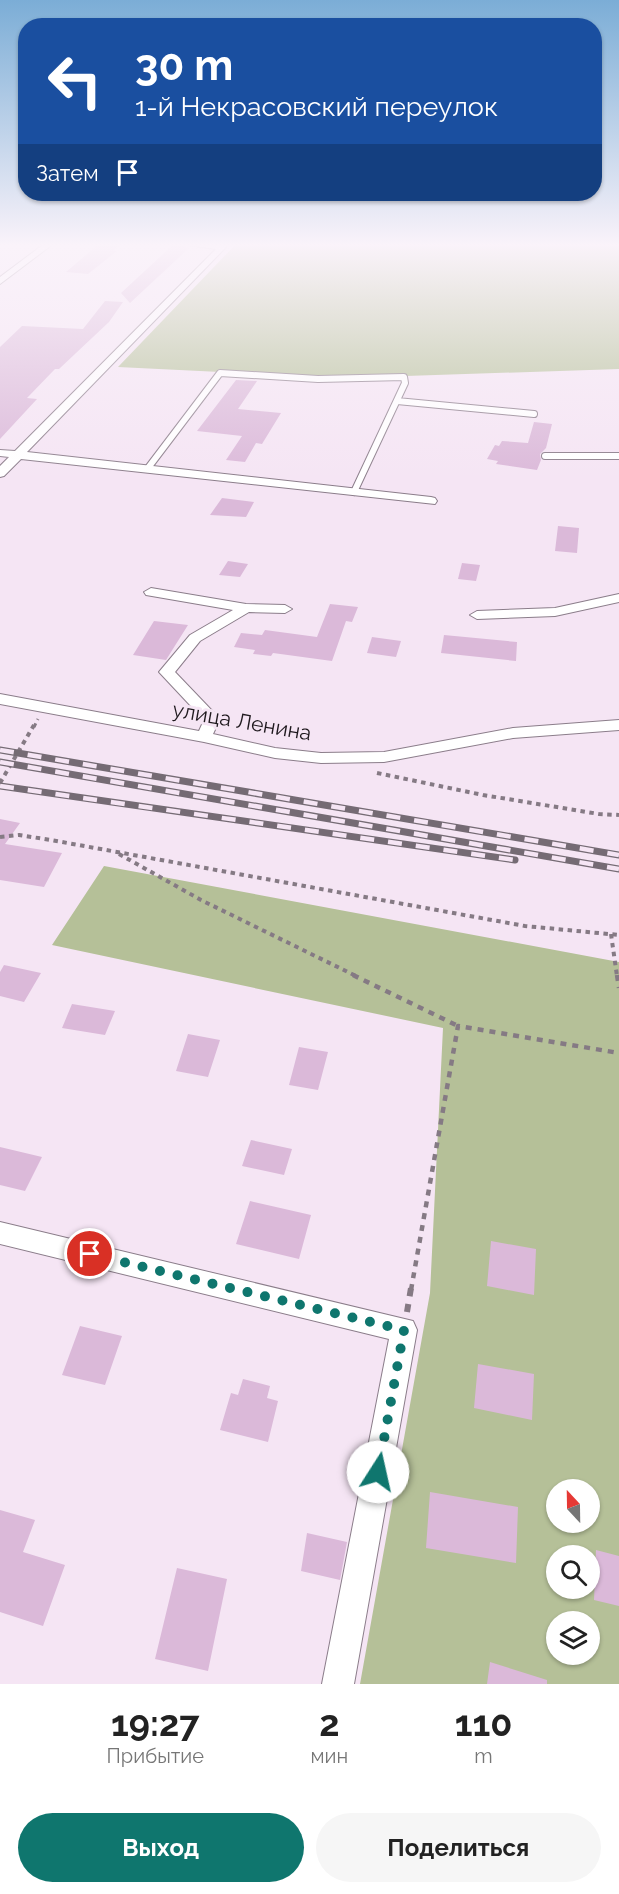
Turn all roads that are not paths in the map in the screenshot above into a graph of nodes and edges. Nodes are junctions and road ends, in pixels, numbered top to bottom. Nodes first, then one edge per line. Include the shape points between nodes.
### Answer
1 (148, 323) edge
2 (397, 400) junction
3 (534, 414) dead end
4 (0, 453) edge
5 (18, 455) junction
6 (545, 456) dead end
7 (619, 456) edge
8 (148, 468) dead end
9 (0, 473) edge
10 (354, 492) junction
11 (431, 501) dead end
12 (151, 592) dead end
13 (619, 598) edge
14 (246, 608) junction
15 (285, 609) dead end
16 (477, 615) dead end
17 (0, 699) edge
18 (619, 725) edge
19 (204, 737) junction
20 (0, 1233) edge
21 (338, 1684) edge

1 - 5 street
2 - 3 lane
2 - 8 lane via 404,377 318,379 220,373
2 - 10 lane
4 - 5 street
5 - 9 street
5 - 10 street
6 - 7 lane
10 - 11 street
12 - 14 street
13 - 16 street via 555,612
14 - 15 street
14 - 19 street via 195,639 167,672 212,719
17 - 19 street, улица Ленина
18 - 19 street, улица Ленина via 513,732 384,757 321,758 274,753
20 - 21 street via 404,1330

